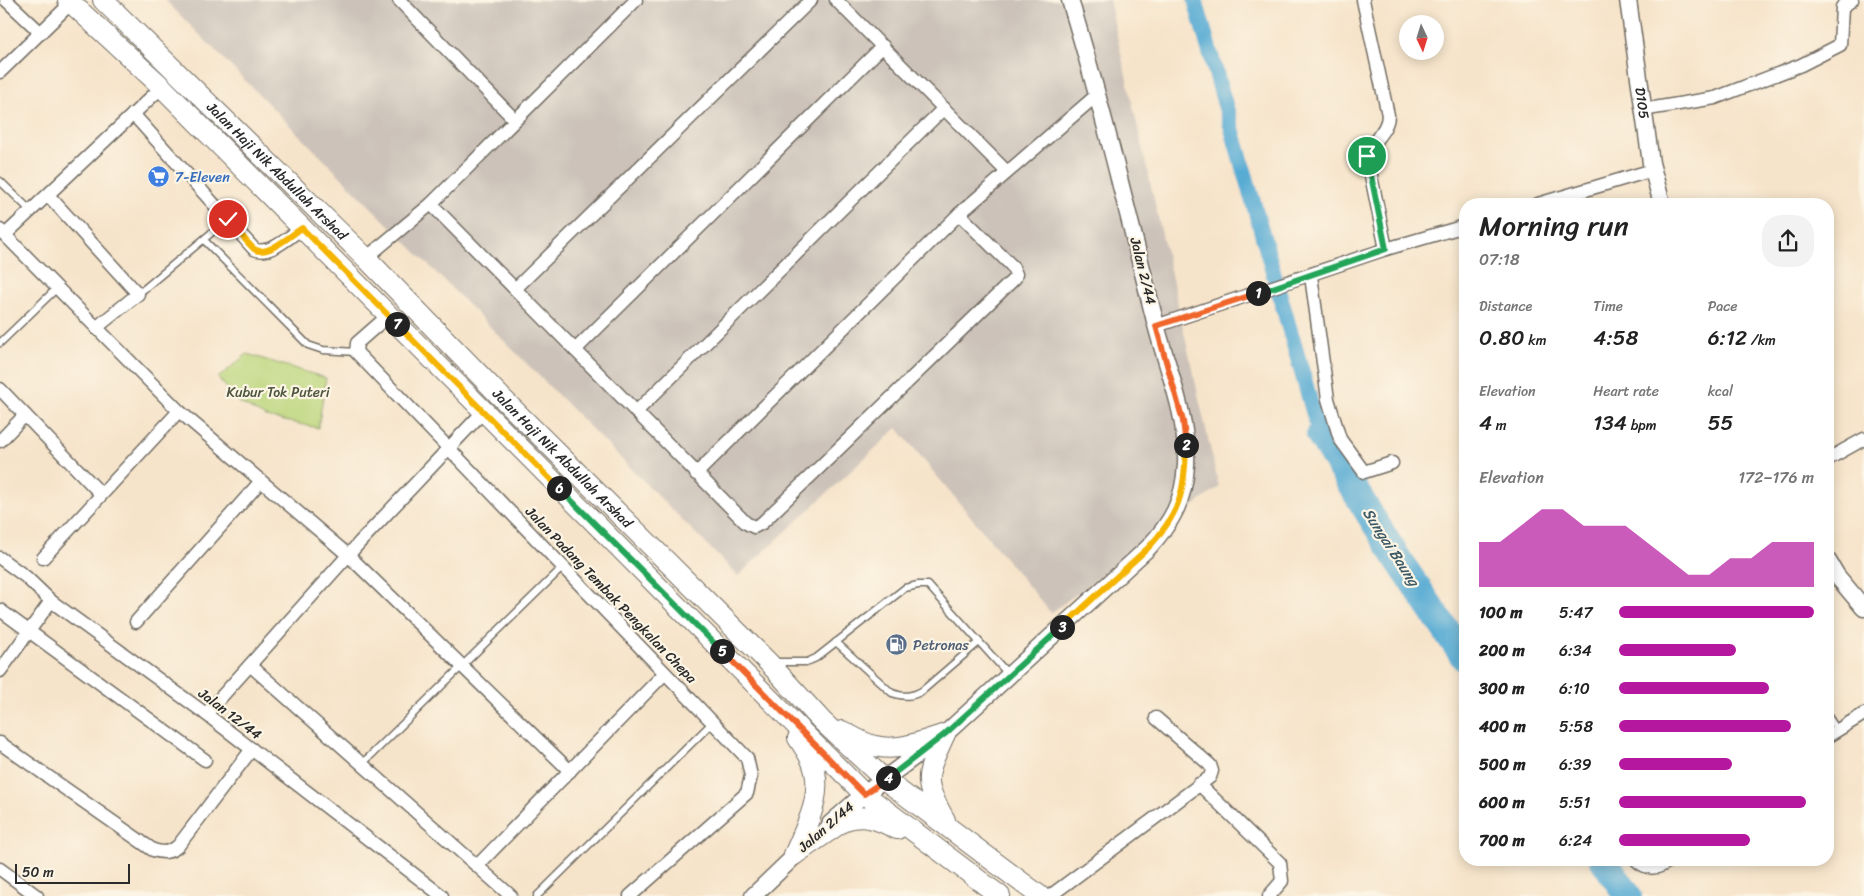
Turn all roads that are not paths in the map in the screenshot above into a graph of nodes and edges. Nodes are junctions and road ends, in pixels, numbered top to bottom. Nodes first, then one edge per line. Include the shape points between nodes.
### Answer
1 (6, 0) edge
2 (103, 0) edge
3 (399, 0) edge
4 (636, 0) edge
5 (811, 0) edge
6 (836, 0) edge
7 (1070, 0) edge
8 (1363, 0) edge
9 (1628, 0) edge
10 (1852, 0) edge
11 (70, 2) edge
12 (40, 33) junction
13 (882, 46) junction
14 (0, 72) edge
15 (162, 87) junction
16 (1098, 94) junction
17 (944, 108) junction
18 (1642, 110) junction
19 (133, 114) junction
20 (515, 120) junction
21 (1653, 170) junction
22 (1008, 172) junction
23 (0, 182) edge
24 (48, 195) junction
25 (1558, 198) edge
26 (1660, 198) edge
27 (431, 204) junction
28 (31, 211) junction
29 (959, 214) junction
30 (228, 219) junction
31 (302, 228) junction
32 (1459, 228) edge
33 (3, 232) edge
34 (204, 240) junction
35 (1386, 249) junction
36 (366, 258) junction
37 (1311, 276) junction
38 (57, 288) junction
39 (515, 289) junction
40 (138, 294) junction
41 (389, 315) junction
42 (1156, 326) junction
43 (96, 328) junction
44 (0, 343) edge
45 (575, 350) junction
46 (356, 352) junction
47 (0, 389) edge
48 (179, 411) junction
49 (483, 412) junction
50 (636, 412) junction
51 (25, 415) junction
52 (1864, 439) edge
53 (0, 441) edge
54 (448, 448) junction
55 (1834, 456) edge
56 (1392, 462) dead end
57 (696, 474) junction
58 (261, 481) junction
59 (101, 494) junction
60 (348, 555) junction
61 (0, 558) edge
62 (43, 558) dead end
63 (563, 567) junction
64 (1834, 571) edge
65 (51, 601) junction
66 (1864, 608) edge
67 (0, 610) edge
68 (136, 622) dead end
69 (29, 630) junction
70 (836, 642) junction
71 (979, 642) junction
72 (768, 662) junction
73 (250, 665) junction
74 (462, 666) junction
75 (0, 671) edge
76 (665, 673) junction
77 (1009, 676) junction
78 (206, 714) junction
79 (1864, 714) edge
80 (785, 715) junction
81 (1156, 718) dead end
82 (822, 721) junction
83 (713, 722) junction
84 (1834, 732) edge
85 (945, 734) junction
86 (0, 743) edge
87 (252, 749) junction
88 (205, 760) dead end
89 (362, 764) junction
90 (570, 771) junction
91 (885, 780) junction
92 (1199, 784) junction
93 (864, 794) junction
94 (950, 828) junction
95 (937, 849) junction
96 (794, 855) junction
97 (477, 866) junction
98 (1645, 866) edge
99 (1660, 866) edge
100 (0, 869) edge
101 (37, 896) edge
102 (442, 896) edge
103 (511, 896) edge
104 (537, 896) edge
105 (630, 896) edge
106 (753, 896) edge
107 (1000, 896) edge
108 (1040, 896) edge
109 (1050, 896) edge
110 (1269, 896) edge

1 - 12 street
2 - 36 main road, Jalan Haji Nik Abdullah Arshad
3 - 20 street
4 - 20 street
5 - 39 street
6 - 13 street
7 - 16 street, Jalan 2/44
8 - 35 street via 1388,115 1387,124 1367,156
9 - 18 street, D105
10 - 18 street via 1842,7 1840,45 1716,98
11 - 12 street
11 - 15 main road, Jalan Haji Nik Abdullah Arshad
12 - 14 street
13 - 17 street
13 - 45 street
15 - 19 street
15 - 31 main road, Jalan Haji Nik Abdullah Arshad
16 - 22 street
16 - 42 street, Jalan 2/44
17 - 22 street
17 - 50 street
18 - 21 street, D105
19 - 24 street
19 - 30 street
20 - 27 street
21 - 25 street
21 - 26 street, D105
22 - 29 street
23 - 28 lane
24 - 28 street
24 - 40 street
27 - 36 street
27 - 39 street
28 - 33 street
29 - 57 street
29 - 57 street via 1012,266 1016,274 1012,282 758,526 746,523
30 - 31 street via 260,252 268,251
30 - 34 lane
31 - 41 main road, Jalan Haji Nik Abdullah Arshad
32 - 35 street
33 - 38 street
34 - 40 lane
34 - 46 lane via 308,345 323,350
35 - 37 street
36 - 72 main road, Jalan Haji Nik Abdullah Arshad
37 - 42 street
37 - 56 street via 1328,399 1340,439 1364,472
38 - 43 street
38 - 44 lane
39 - 45 street
40 - 43 street
41 - 46 street via 357,343
41 - 49 main road, Jalan Haji Nik Abdullah Arshad
42 - 77 street, Jalan 2/44 via 1183,421 1186,444 1183,493 1173,517 1148,548
43 - 48 street
45 - 50 street
46 - 54 street, Jalan Padang Tembak Pengkalan Chepa
47 - 51 street
48 - 58 street
48 - 59 street
49 - 54 street
49 - 80 main road, Jalan Haji Nik Abdullah Arshad
50 - 57 street
51 - 53 street
51 - 59 street
52 - 55 street
54 - 60 street
54 - 63 street, Jalan Padang Tembak Pengkalan Chepa
58 - 60 street
58 - 68 street
59 - 62 street
60 - 73 street
60 - 74 street
61 - 65 street, Jalan 12/44
63 - 74 lane
63 - 76 street, Jalan Padang Tembak Pengkalan Chepa
64 - 66 street
65 - 69 street
65 - 78 street, Jalan 12/44
67 - 69 street
69 - 75 street
69 - 88 street
70 - 71 lane via 892,693 914,696
70 - 71 lane via 905,588 918,585 928,586
70 - 72 lane via 807,662
71 - 77 lane
72 - 82 main road, Jalan Haji Nik Abdullah Arshad
73 - 78 street
73 - 89 street
74 - 89 lane
74 - 90 street
76 - 83 street, Jalan Padang Tembak Pengkalan Chepa
76 - 90 street
77 - 85 street, Jalan 2/44
78 - 87 street, Jalan 12/44
79 - 84 street
80 - 93 main road, Jalan Haji Nik Abdullah Arshad
80 - 96 main road via 812,762 816,779 814,808
81 - 92 street via 1210,765 1210,776
82 - 85 main road via 874,746 886,748 908,746
82 - 91 main road, Jalan Haji Nik Abdullah Arshad
83 - 104 lane
83 - 105 street, Jalan Padang Tembak Pengkalan Chepa via 747,758 752,776 747,792
85 - 91 street, Jalan 2/44
85 - 94 main road via 930,765 928,787
86 - 87 street via 160,852 172,851 178,846
87 - 102 street, Jalan 12/44
89 - 97 street
90 - 97 street
91 - 93 street, Jalan 2/44
91 - 94 main road, Jalan Haji Nik Abdullah Arshad
92 - 109 street
92 - 110 street via 1280,862 1282,881
93 - 95 main road, Jalan Haji Nik Abdullah Arshad
93 - 96 street, Jalan 2/44
94 - 108 main road, Jalan Haji Nik Abdullah Arshad
95 - 96 main road via 876,818 865,816 845,820
95 - 107 main road, Jalan Haji Nik Abdullah Arshad
96 - 106 street, Jalan 2/44
97 - 103 street
98 - 99 street
100 - 101 street

